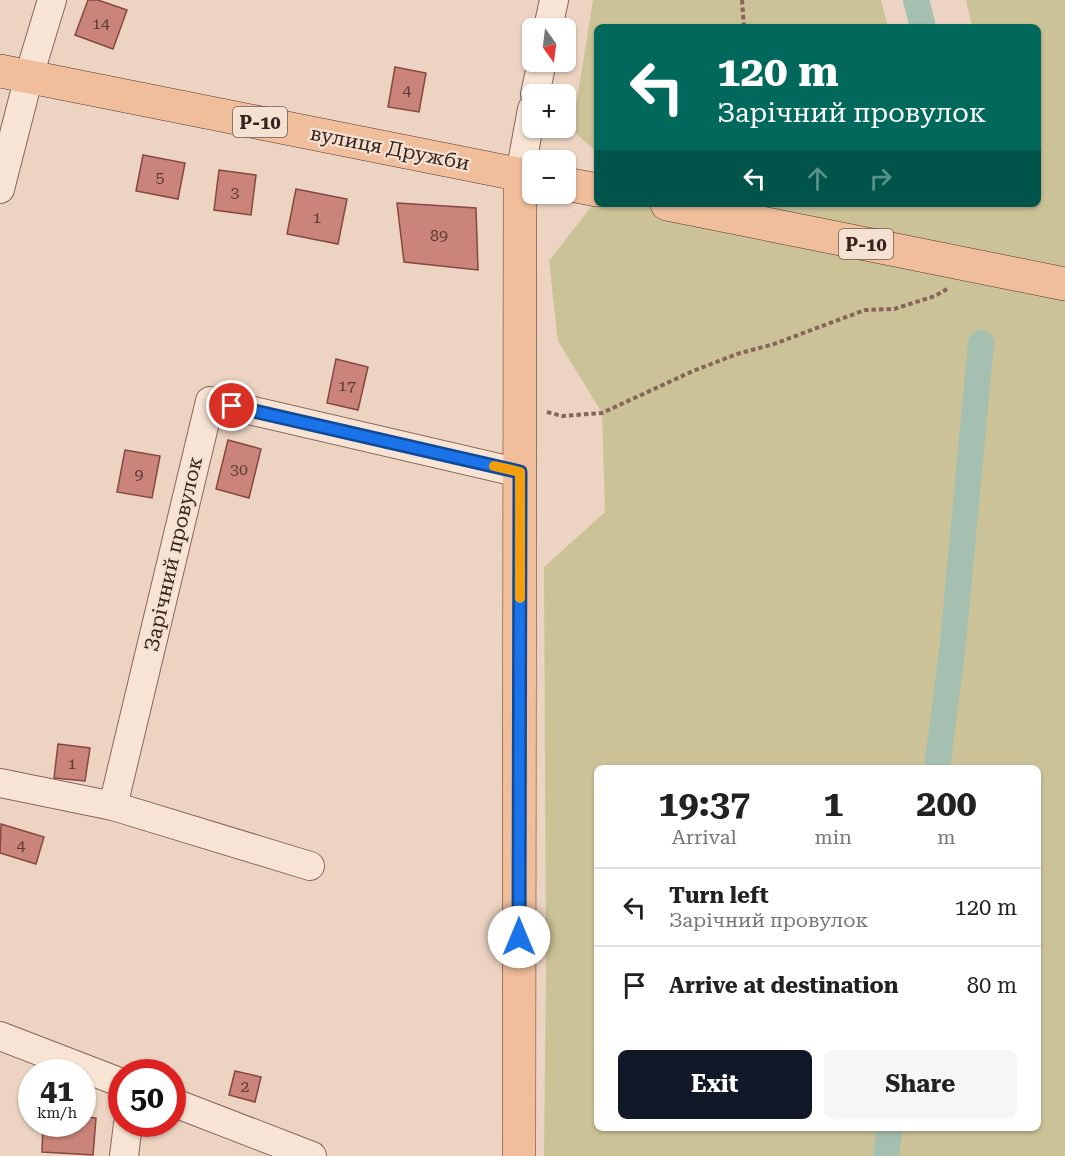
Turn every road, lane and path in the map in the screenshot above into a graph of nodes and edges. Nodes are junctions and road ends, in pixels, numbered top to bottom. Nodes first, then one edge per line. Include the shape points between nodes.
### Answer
1 (52, 0) edge
2 (554, 0) edge
3 (742, 0) edge
4 (550, 18) edge
5 (744, 24) edge
6 (15, 74) edge
7 (522, 175) edge
8 (576, 186) edge
9 (0, 189) edge
10 (594, 189) edge
11 (525, 204) edge
12 (682, 207) edge
13 (984, 267) junction
14 (1065, 284) edge
15 (520, 403) junction
16 (520, 472) junction
17 (0, 783) edge
18 (113, 806) junction
19 (310, 866) dead end
20 (0, 1036) edge
21 (108, 1078) edge
22 (186, 1107) edge
23 (126, 1137) edge
24 (124, 1156) edge
25 (312, 1156) edge
26 (519, 1156) edge

1 - 6 street
2 - 4 street
3 - 5 path
6 - 7 main road, вулиця Дружби / Р-10
6 - 9 street
8 - 10 main road
11 - 15 main road
12 - 13 main road, Р-10
13 - 14 main road, Р-10
13 - 15 path via 935,296 894,309 865,310 737,354 602,413 562,416
15 - 16 main road
16 - 18 street, Зарічний провулок via 210,401
16 - 26 main road
17 - 18 street
18 - 19 street
20 - 21 street
22 - 25 street
23 - 24 street

